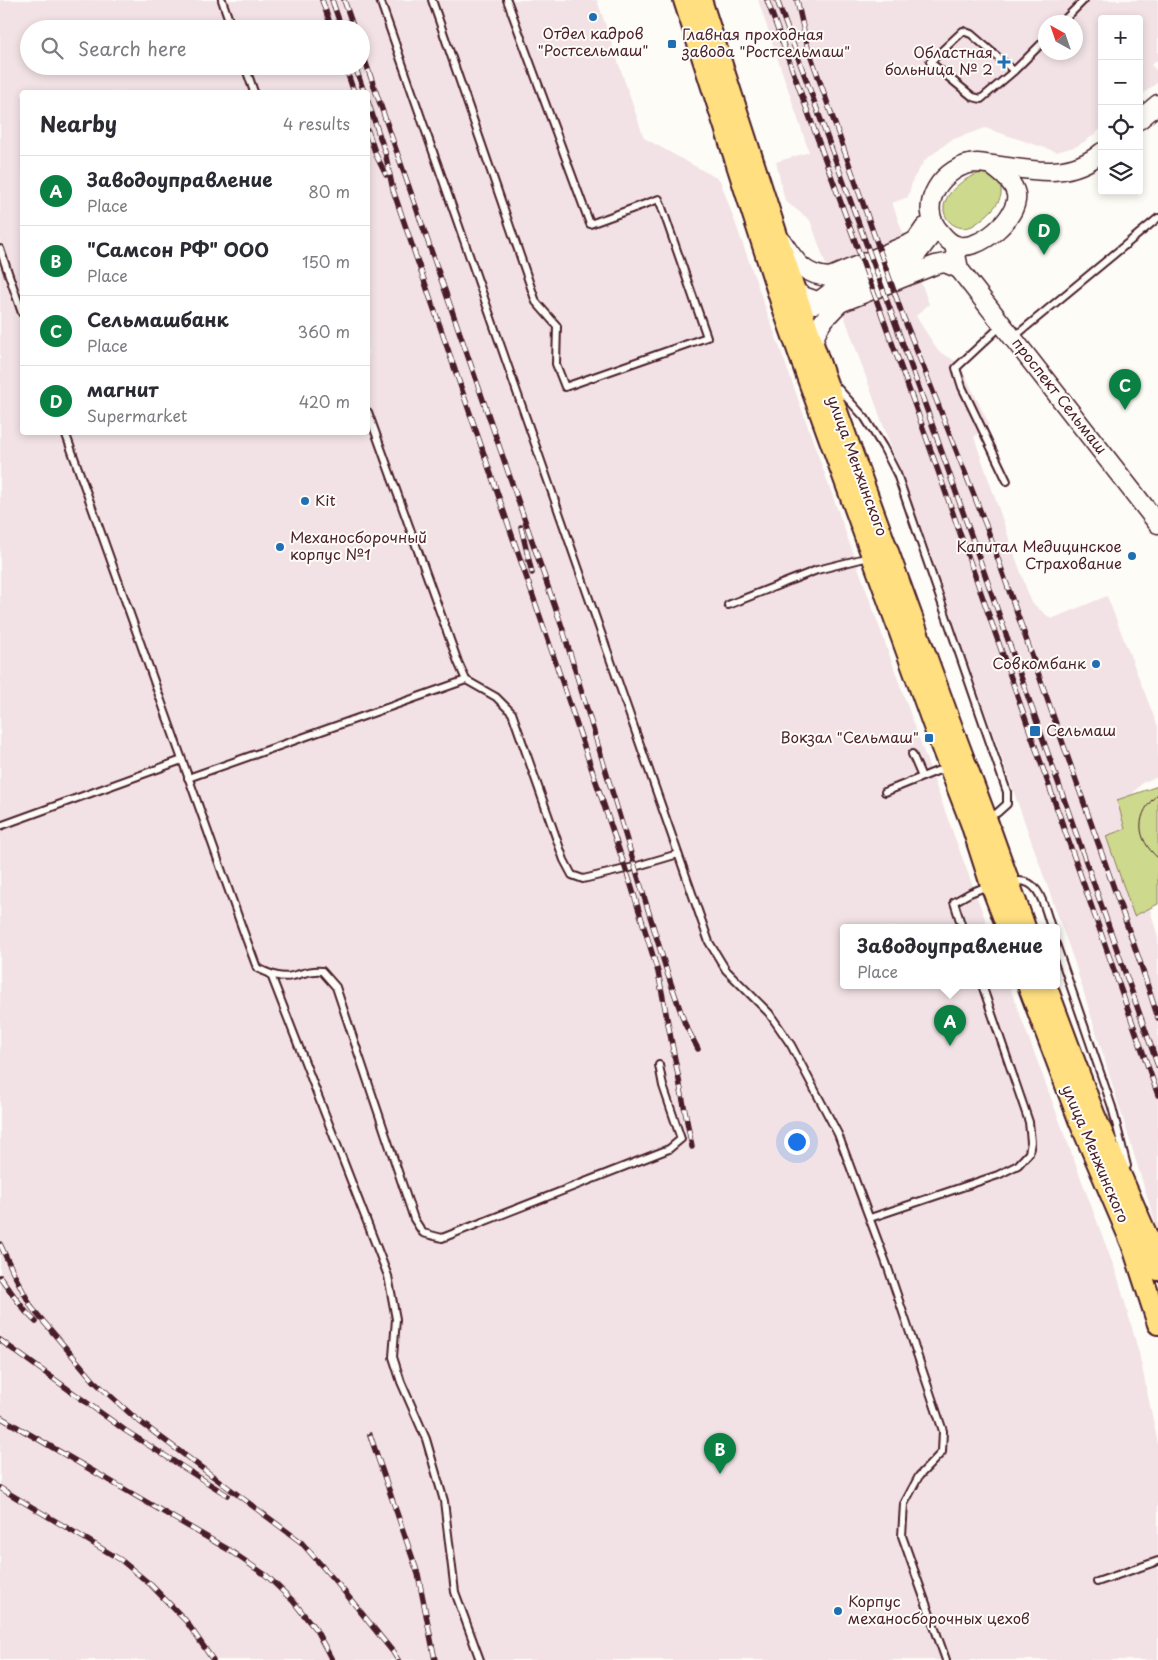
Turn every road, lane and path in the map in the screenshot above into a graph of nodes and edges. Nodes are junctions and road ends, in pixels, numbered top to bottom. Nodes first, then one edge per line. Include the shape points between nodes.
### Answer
1 (222, 0) edge
2 (380, 0) edge
3 (432, 0) edge
4 (507, 0) edge
5 (684, 0) edge
6 (701, 0) edge
7 (1084, 0) edge
8 (1069, 15) edge
9 (229, 20) edge
10 (1038, 47) edge
11 (1014, 71) junction
12 (247, 75) edge
13 (253, 90) edge
14 (1158, 104) edge
15 (1143, 117) edge
16 (1098, 155) edge
17 (992, 166) junction
18 (1158, 218) edge
19 (934, 223) junction
20 (774, 228) junction
21 (954, 245) junction
22 (0, 250) edge
23 (776, 258) junction
24 (935, 265) junction
25 (959, 269) junction
26 (795, 291) junction
27 (837, 296) junction
28 (817, 301) junction
29 (20, 307) edge
30 (804, 317) junction
31 (1008, 331) junction
32 (806, 348) junction
33 (823, 373) junction
34 (370, 418) edge
35 (66, 435) edge
36 (1008, 481) dead end
37 (1158, 524) edge
38 (873, 556) junction
39 (728, 605) dead end
40 (466, 680) junction
41 (912, 754) dead end
42 (182, 760) junction
43 (957, 766) junction
44 (922, 777) junction
45 (188, 778) junction
46 (886, 792) dead end
47 (986, 818) junction
48 (0, 826) edge
49 (678, 854) junction
50 (1000, 884) junction
51 (961, 924) edge
52 (1007, 924) edge
53 (1023, 924) edge
54 (1050, 924) edge
55 (1060, 956) edge
56 (271, 975) junction
57 (983, 989) edge
58 (1030, 989) edge
59 (1047, 989) edge
60 (659, 1065) dead end
61 (870, 1218) junction
62 (1140, 1219) junction
63 (1158, 1270) edge
64 (1158, 1324) edge
65 (1158, 1561) edge
66 (1097, 1582) dead end
67 (480, 1660) edge
68 (946, 1660) edge

1 - 9 lane
2 - 49 lane
3 - 4 lane via 536,302 557,326 556,364 565,387 707,337 659,199 590,224
5 - 23 main road, улица Менжинского
6 - 20 main road, улица Менжинского
7 - 8 lane
10 - 11 lane
11 - 11 lane via 971,34 963,31 930,62 973,97 981,99
12 - 13 lane
14 - 15 main road
16 - 17 main road via 1075,168 1052,172
17 - 19 main road via 972,164 949,175 932,195 930,208
17 - 21 main road via 1015,190 1013,210 982,241 969,247
18 - 31 lane
19 - 20 main road via 911,243 830,277 809,273 789,252
19 - 21 main road
19 - 27 main road via 916,255
20 - 23 main road, улица Менжинского
21 - 24 main road
21 - 25 main road
22 - 29 lane
23 - 26 main road, улица Менжинского
23 - 27 main road via 804,281
23 - 32 main road, улица Менжинского
24 - 25 main road via 945,264
24 - 27 main road
25 - 31 main road, проспект Сельмаш
26 - 28 main road
26 - 30 main road, улица Менжинского
27 - 28 main road
27 - 32 main road
28 - 30 main road
30 - 32 main road, улица Менжинского
31 - 36 lane via 956,368
31 - 37 main road, проспект Сельмаш
32 - 33 main road, улица Менжинского
32 - 38 main road, улица Менжинского
33 - 43 main road, улица Менжинского
33 - 47 lane via 864,418 897,474 1007,792 1007,804
34 - 40 lane
35 - 42 lane
38 - 39 lane via 817,570
38 - 43 main road, улица Менжинского
40 - 45 lane
40 - 49 lane via 496,697 512,712 572,875 583,879
41 - 44 lane
42 - 45 lane
42 - 48 lane
43 - 44 lane
43 - 47 main road, улица Менжинского
43 - 50 main road, улица Менжинского via 971,823
44 - 46 lane
45 - 56 lane via 257,968
47 - 50 main road, улица Менжинского
49 - 61 lane via 709,942 726,970 769,1013 791,1045 838,1134
50 - 51 lane via 970,893 954,902
50 - 52 main road, улица Менжинского
50 - 53 main road, улица Менжинского
50 - 54 lane via 1021,880 1031,883 1039,893
55 - 62 lane via 1112,1107
56 - 60 lane via 290,977 313,969 322,970 336,986 414,1220 423,1233 442,1238 669,1150 681,1139
56 - 67 lane via 388,1276 396,1319 393,1357 426,1439 442,1492 455,1592
57 - 61 lane via 1029,1122 1031,1142 1028,1153 1018,1165 998,1175
58 - 64 main road, улица Менжинского via 1079,1120 1132,1244
59 - 62 main road, улица Менжинского via 1094,1114
61 - 68 lane via 944,1431 942,1452 919,1476 904,1504 902,1536
62 - 63 main road, улица Менжинского
65 - 66 lane

